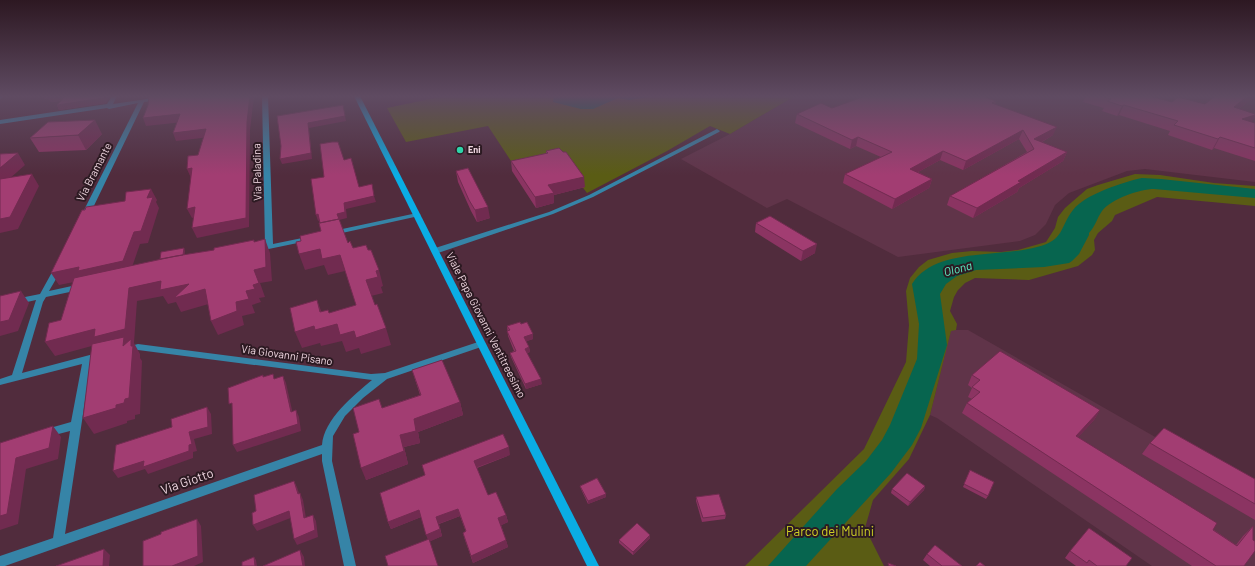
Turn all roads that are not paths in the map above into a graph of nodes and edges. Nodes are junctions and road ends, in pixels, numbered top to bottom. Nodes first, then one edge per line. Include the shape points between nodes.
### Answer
1 (131, 122) edge
2 (266, 122) edge
3 (370, 122) edge
4 (717, 131) dead end
5 (417, 216) junction
6 (82, 222) edge
7 (269, 247) junction
8 (253, 250) edge
9 (435, 251) junction
10 (64, 257) edge
11 (90, 285) edge
12 (43, 295) junction
13 (0, 305) edge
14 (481, 344) junction
15 (87, 359) junction
16 (385, 376) junction
17 (16, 378) junction
18 (0, 382) edge
19 (76, 424) junction
20 (38, 436) edge
21 (327, 448) junction
22 (58, 542) junction
23 (0, 562) edge
24 (350, 566) edge
25 (593, 566) edge

1 - 6 street, Via Bramante
2 - 7 street, Via Paladina
3 - 5 street, Viale Papa Giovanni Ventitreesimo
4 - 9 street via 591,196 537,218
5 - 7 street
5 - 9 street, Viale Papa Giovanni Ventitreesimo
7 - 8 street
9 - 14 street, Viale Papa Giovanni Ventitreesimo
10 - 12 street
11 - 12 street
12 - 13 street
12 - 17 street
14 - 16 street, Via Giovanni Pisano
14 - 25 street, Viale Papa Giovanni Ventitreesimo
15 - 16 street, Via Giovanni Pisano via 138,347 358,376
15 - 17 street, Via Giovanni Pisano
15 - 19 street
16 - 21 street via 342,413 328,436
17 - 18 street, Via Giovanni Pisano
19 - 20 street
19 - 22 street
21 - 22 street, Via Giotto
21 - 24 street via 327,461
22 - 23 street, Via Giotto

